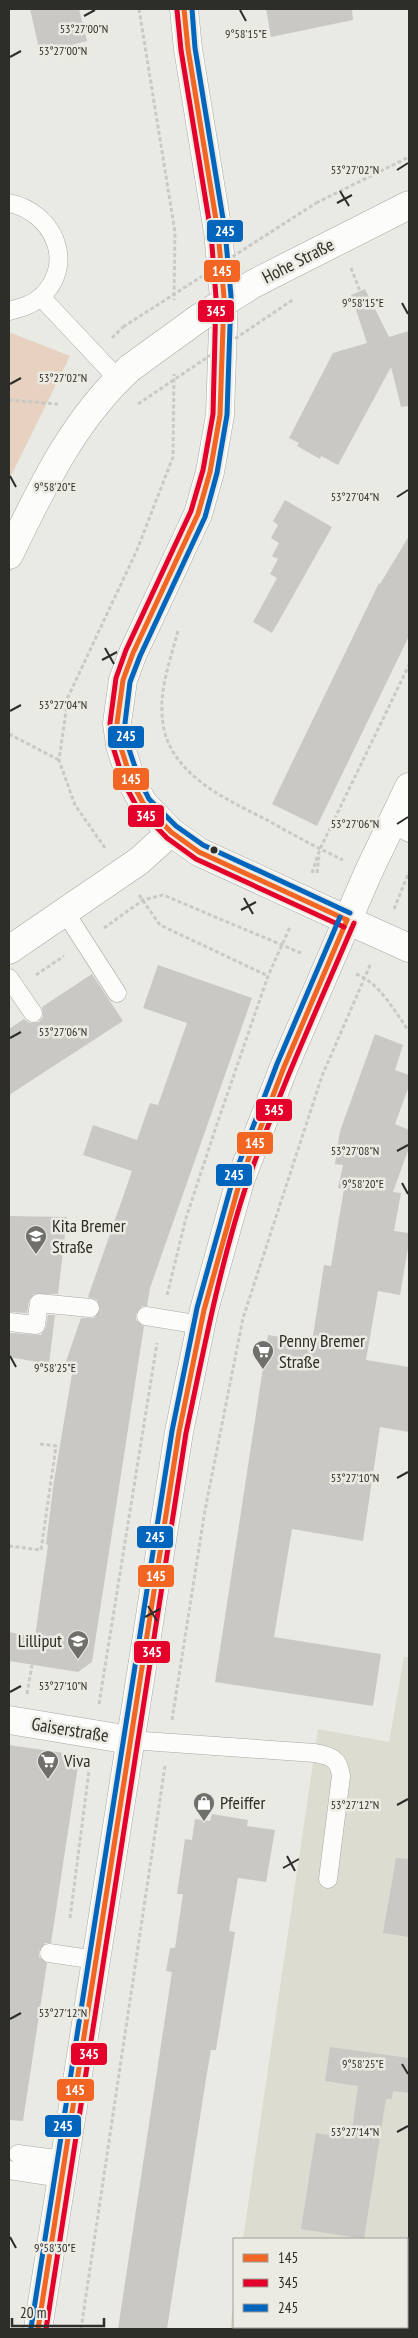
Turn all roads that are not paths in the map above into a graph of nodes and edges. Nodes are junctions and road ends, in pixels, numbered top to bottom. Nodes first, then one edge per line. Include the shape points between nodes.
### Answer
1 (184, 9) edge
2 (9, 203) edge
3 (409, 205) edge
4 (41, 297) junction
5 (9, 311) edge
6 (124, 373) junction
7 (9, 555) edge
8 (409, 787) edge
9 (400, 828) edge
10 (171, 832) junction
11 (64, 912) junction
12 (347, 920) junction
13 (409, 948) edge
14 (9, 950) edge
15 (9, 978) edge
16 (117, 993) dead end
17 (33, 1013) dead end
18 (90, 1308) dead end
19 (154, 1317) road end
20 (9, 1322) edge
21 (201, 1325) junction
22 (9, 1720) edge
23 (130, 1740) junction
24 (328, 1879) dead end
25 (57, 1954) road end
26 (96, 1960) junction
27 (18, 2154) dead end
28 (63, 2169) junction
29 (9, 2170) edge
30 (38, 2329) edge

1 - 10 main road via 220,251 224,298 220,415 210,472 198,514 133,653 123,680 117,723 120,745 132,782 143,803
2 - 4 lane via 24,206 39,215 51,229 57,246 57,265
3 - 6 main road, Hohe Straße, bridge via 252,284
4 - 5 lane
4 - 6 lane
6 - 7 main road, Hohe Straße via 70,437
8 - 9 main road
9 - 12 main road
10 - 11 main road via 153,850
10 - 12 main road via 199,852
11 - 14 main road
11 - 16 lane
12 - 13 main road
12 - 21 main road via 284,1067 240,1181
15 - 17 lane
18 - 20 lane via 39,1302 36,1325
19 - 21 lane
21 - 23 main road via 179,1432
22 - 23 main road, Gaiserstraße
23 - 24 lane via 314,1753 334,1759 341,1776
23 - 26 main road
25 - 26 lane
26 - 28 main road
27 - 28 lane
28 - 29 lane
28 - 30 main road

